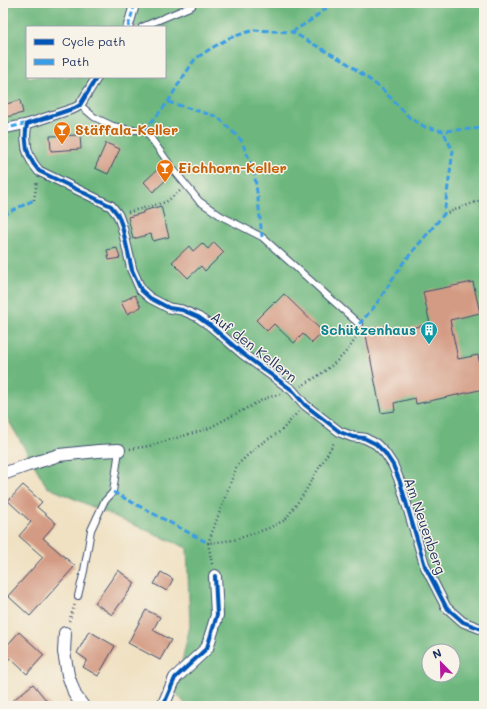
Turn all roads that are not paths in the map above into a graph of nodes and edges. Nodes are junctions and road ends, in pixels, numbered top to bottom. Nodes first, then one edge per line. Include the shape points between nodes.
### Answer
1 (135, 3) edge
2 (192, 6) dead end
3 (128, 26) edge
4 (144, 26) edge
5 (96, 78) edge
6 (80, 104) junction
7 (27, 124) junction
8 (3, 129) edge
9 (359, 324) dead end
10 (305, 404) joint
11 (119, 450) joint
12 (3, 474) edge
13 (215, 576) road end
14 (78, 596) road end
15 (484, 630) edge
16 (65, 633) road end
17 (83, 706) edge
18 (163, 706) edge

1 - 3 street
2 - 4 lane
5 - 6 street
6 - 7 street
6 - 9 lane via 94,117 113,126 145,130 199,201 221,216 262,237
7 - 8 street
7 - 10 street, Auf den Kellern via 26,142 34,165 39,170 111,206 118,215 132,270 141,290 158,303 182,310 212,327 243,354 292,390
10 - 15 street, Am Neuenberg via 340,432 364,438 376,444 385,453 400,482 424,566 446,607 463,622
11 - 12 street via 59,455
11 - 14 lane via 113,492 104,502 91,530
13 - 18 street via 218,615 207,648 175,678
16 - 17 street via 64,652 68,674 75,695

